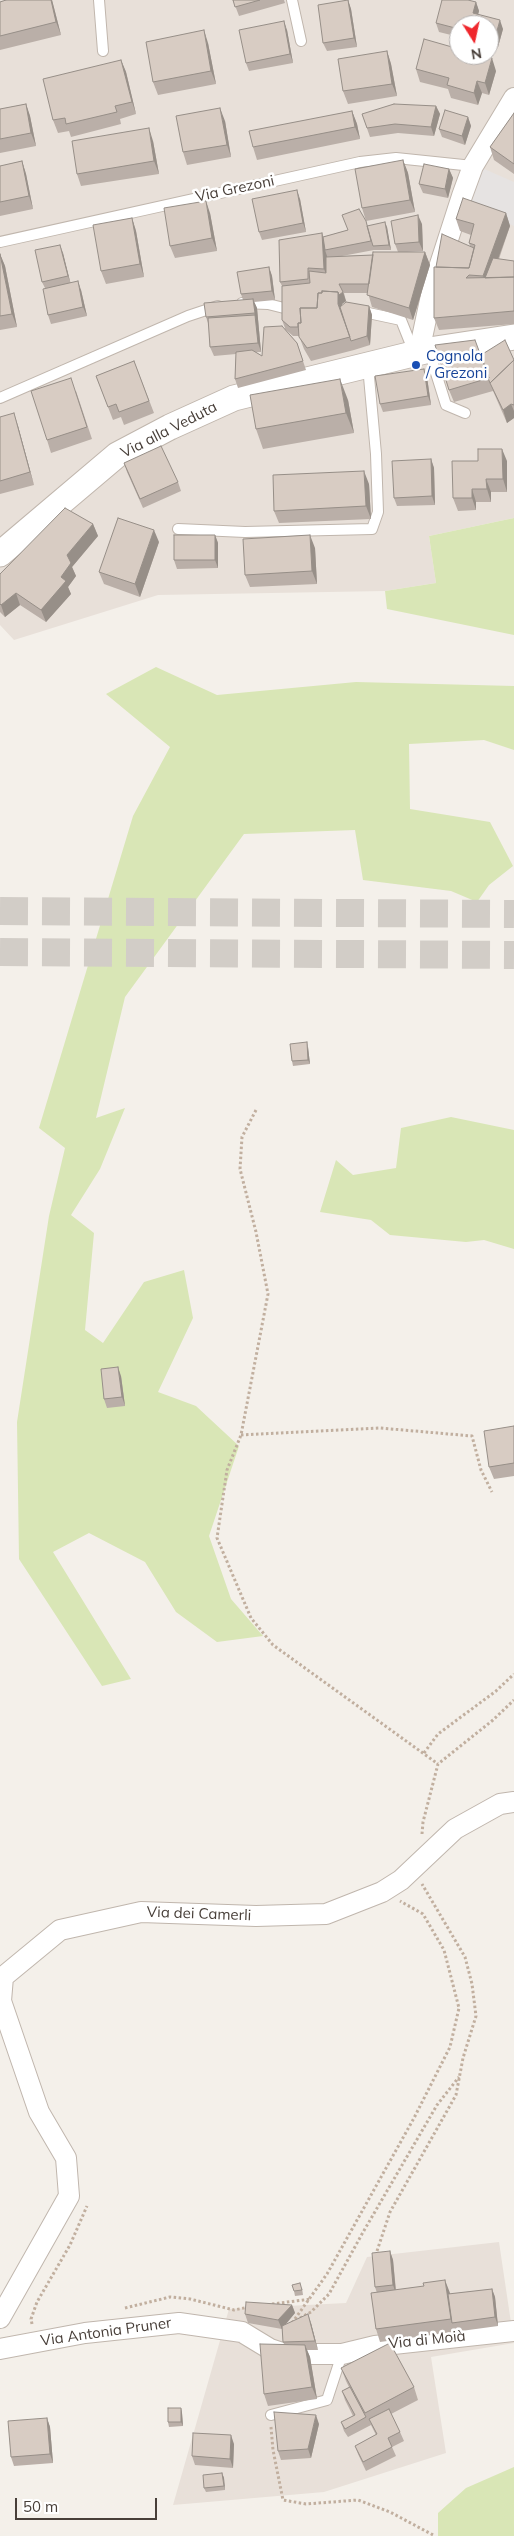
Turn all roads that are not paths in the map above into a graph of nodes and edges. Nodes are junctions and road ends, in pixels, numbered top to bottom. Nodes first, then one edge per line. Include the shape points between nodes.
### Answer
1 (99, 0) edge
2 (292, 0) edge
3 (301, 41) dead end
4 (103, 51) dead end
5 (514, 98) edge
6 (473, 166) junction
7 (0, 242) edge
8 (284, 308) edge
9 (352, 310) edge
10 (514, 337) edge
11 (424, 351) junction
12 (368, 365) junction
13 (0, 398) edge
14 (465, 413) dead end
15 (178, 529) dead end
16 (0, 554) edge
17 (514, 1802) edge
18 (0, 2318) edge
19 (514, 2331) edge
20 (242, 2332) joint
21 (0, 2348) edge
22 (342, 2354) junction
23 (270, 2415) road end

1 - 4 lane
2 - 3 lane
5 - 6 street
6 - 7 lane, Via Grezoni via 396,158 360,162
6 - 11 street via 433,286
8 - 13 lane via 268,304 219,305
9 - 11 lane via 401,320 411,346
10 - 11 street, Via alla Veduta
11 - 12 street, Via alla Veduta
11 - 14 lane via 446,405
12 - 15 lane via 378,512 372,529 245,532
12 - 16 street, Via alla Veduta via 234,398 170,427 118,455
17 - 18 street, Via dei Camerli via 500,1804 455,1829 401,1880 382,1892 326,1914 256,1916 141,1912 60,1930 2,1977 1,2001 39,2112 66,2158 69,2196
19 - 22 street, Via di Moià via 375,2346
20 - 21 street, Via Antonia Pruner via 179,2323 85,2333
20 - 22 street, Via di Moià via 285,2354
22 - 23 lane via 327,2400

